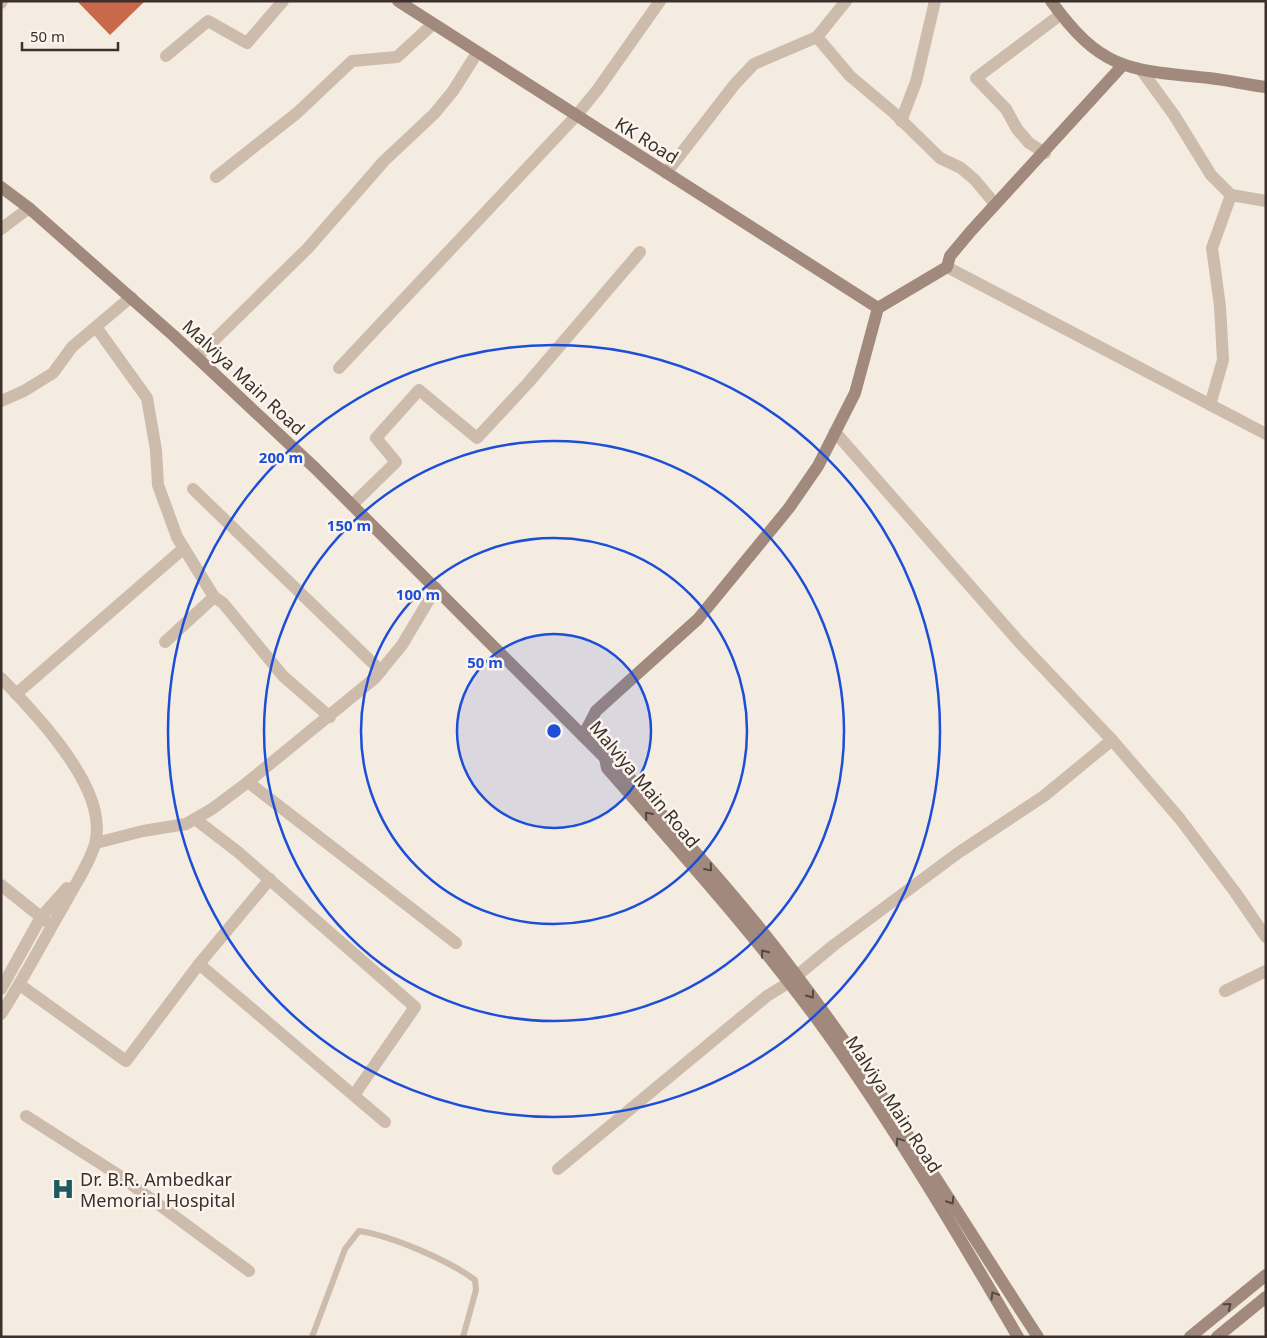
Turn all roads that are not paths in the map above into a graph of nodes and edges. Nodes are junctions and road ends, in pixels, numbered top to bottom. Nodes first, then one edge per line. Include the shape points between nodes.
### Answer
1 (283, 1) edge
2 (398, 1) edge
3 (660, 1) edge
4 (846, 1) edge
5 (935, 1) edge
6 (1051, 1) edge
7 (1060, 15) junction
8 (433, 24) junction
9 (817, 37) junction
10 (478, 52) junction
11 (166, 56) dead end
12 (1122, 66) junction
13 (1142, 71) junction
14 (1266, 87) edge
15 (576, 116) junction
16 (901, 120) junction
17 (1045, 153) junction
18 (666, 173) junction
19 (216, 177) dead end
20 (1, 187) edge
21 (1231, 195) junction
22 (1266, 201) edge
23 (995, 204) junction
24 (29, 208) junction
25 (1, 228) edge
26 (640, 252) dead end
27 (947, 267) junction
28 (130, 297) junction
29 (878, 308) junction
30 (96, 327) junction
31 (197, 357) junction
32 (339, 368) dead end
33 (1, 401) edge
34 (1210, 405) junction
35 (835, 432) junction
36 (1266, 434) edge
37 (193, 489) dead end
38 (352, 505) junction
39 (184, 548) junction
40 (436, 588) junction
41 (214, 597) junction
42 (164, 642) dead end
43 (381, 671) junction
44 (1, 678) edge
45 (16, 694) junction
46 (330, 716) junction
47 (583, 736) junction
48 (1112, 740) junction
49 (248, 782) junction
50 (195, 819) junction
51 (96, 843) junction
52 (82, 872) junction
53 (270, 879) junction
54 (1, 884) edge
55 (41, 916) junction
56 (52, 926) junction
57 (1266, 937) edge
58 (456, 944) dead end
59 (199, 964) junction
60 (1266, 971) edge
61 (792, 979) junction
62 (20, 985) junction
63 (1, 990) edge
64 (1225, 991) dead end
65 (1, 1014) edge
66 (354, 1095) junction
67 (26, 1116) dead end
68 (385, 1122) dead end
69 (915, 1155) junction
70 (558, 1169) dead end
71 (249, 1271) dead end
72 (1266, 1275) edge
73 (1266, 1296) edge
74 (312, 1337) edge
75 (463, 1337) edge
76 (1018, 1337) edge
77 (1038, 1337) edge
78 (1190, 1337) edge
79 (1217, 1337) edge

1 - 11 street via 247,43 208,21
2 - 8 street, KK Road
3 - 15 street
4 - 9 street
5 - 16 street via 916,82
6 - 7 street
7 - 12 street via 1086,44
7 - 17 street via 976,78 1006,109 1029,143
8 - 10 street, KK Road
8 - 19 street via 397,57 352,61 297,113
9 - 16 street via 850,76
9 - 18 street via 754,64
10 - 15 street, KK Road
10 - 31 street via 434,114 384,161 308,248
12 - 13 street
12 - 17 street
13 - 14 street
13 - 21 street via 1174,115 1211,176
15 - 18 street, KK Road
15 - 32 street
16 - 23 street via 940,158 976,180
17 - 23 street
18 - 29 street, KK Road
20 - 24 street, Malviya Main Road
21 - 22 street
21 - 34 street via 1212,248 1223,360
23 - 27 street via 950,256
24 - 25 street
24 - 28 street, Malviya Main Road
26 - 38 street via 477,438 419,390 376,438 396,462
27 - 29 street
27 - 34 street
28 - 30 street
28 - 31 street, Malviya Main Road
29 - 35 street via 855,392
30 - 33 street via 72,347 52,373
30 - 39 street via 146,398 156,450 158,485
31 - 38 street, Malviya Main Road
34 - 36 street
35 - 47 street via 818,466 789,508 724,590 698,619 596,711
35 - 48 street via 1020,643
37 - 43 street
38 - 40 street, Malviya Main Road
39 - 41 street
39 - 45 street
40 - 43 street via 402,645
40 - 47 street, Malviya Main Road
41 - 42 street
41 - 46 street via 223,602 283,676
43 - 46 street
44 - 45 street
45 - 51 street via 43,722 89,793 96,818
46 - 49 street
47 - 61 street, Malviya Main Road via 605,758 614,760 667,828 740,903
48 - 57 street via 1180,819
48 - 61 street via 1044,796 958,853
49 - 50 street
49 - 58 street
50 - 51 street via 186,824
50 - 53 street
51 - 52 street
52 - 55 street
52 - 56 street
53 - 59 street
53 - 66 street via 415,1007
54 - 55 street
55 - 56 street
55 - 63 street
56 - 62 street
59 - 62 street via 126,1061
59 - 66 street
60 - 64 street
61 - 69 street, Malviya Main Road via 862,1066
61 - 70 street via 767,996
62 - 65 street
66 - 68 street
67 - 71 street via 120,1176
76 -> 69 street, Malviya Main Road
69 -> 77 street
78 -> 72 street
73 - 79 street
74 - 75 lane via 345,1249 358,1232 375,1234 451,1264 475,1280 476,1290

